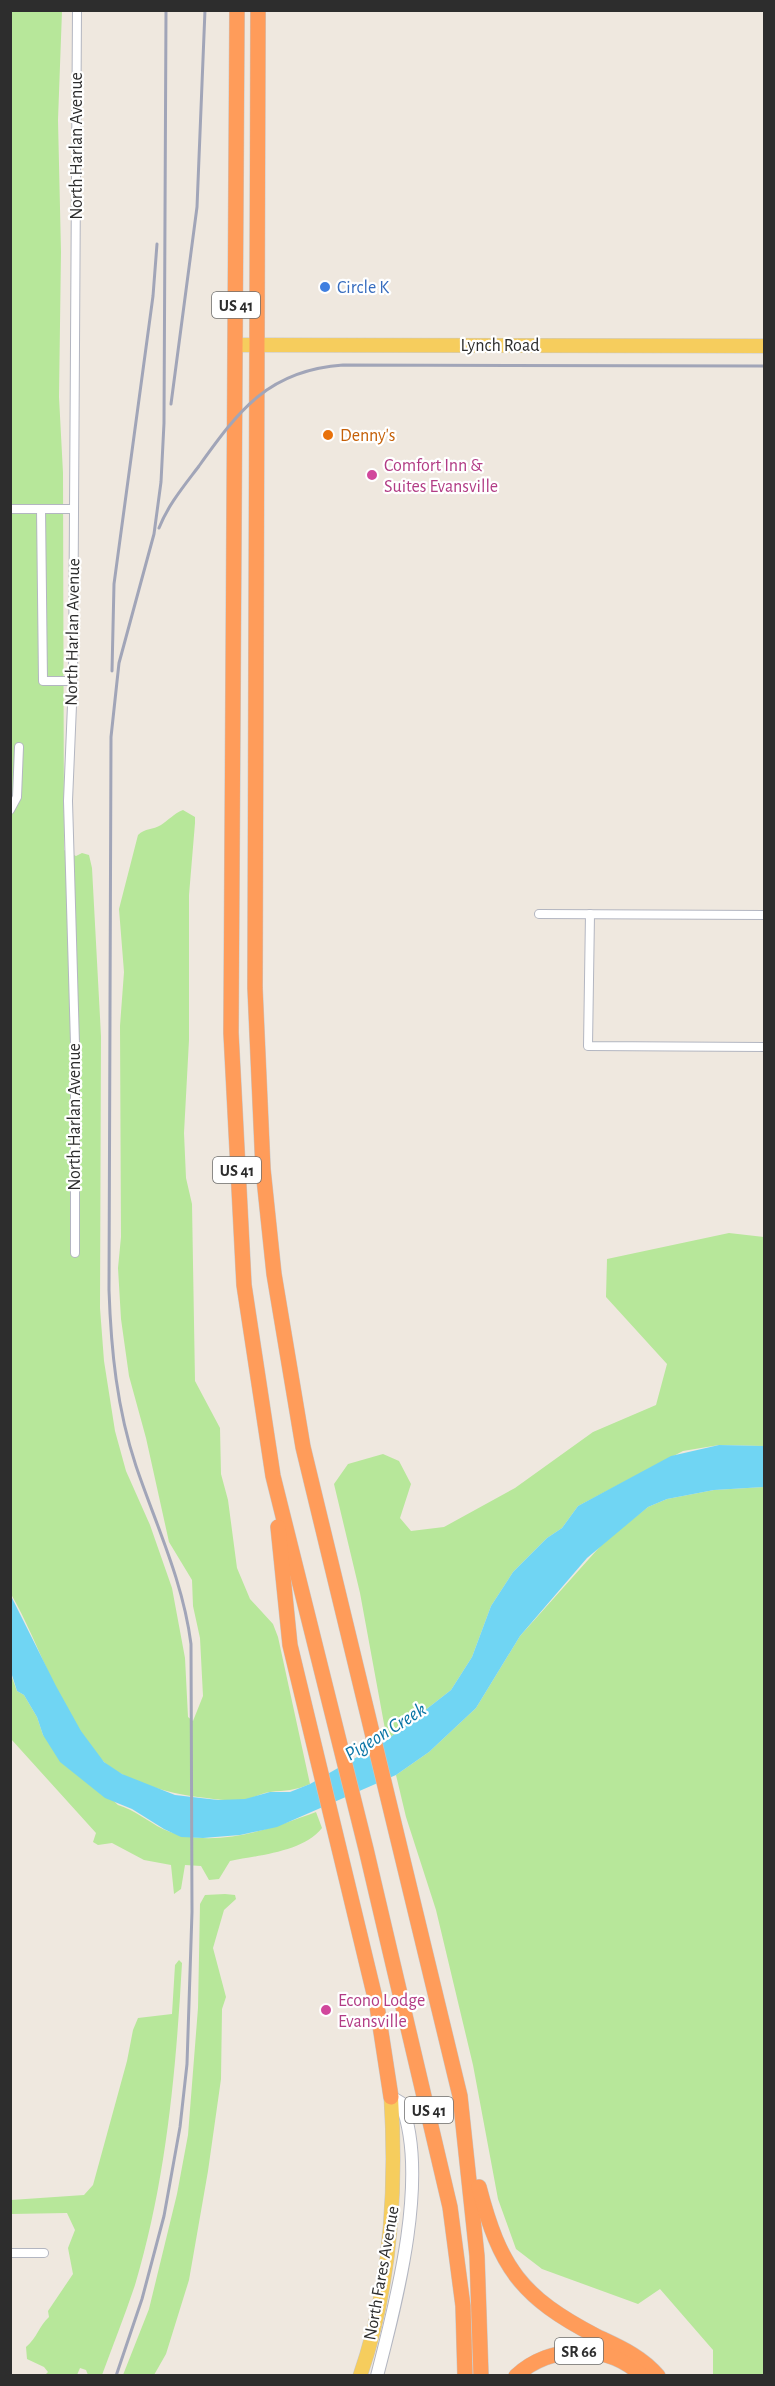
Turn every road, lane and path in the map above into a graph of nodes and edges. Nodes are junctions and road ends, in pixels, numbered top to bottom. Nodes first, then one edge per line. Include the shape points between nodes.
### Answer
1 (77, 10) edge
2 (237, 10) edge
3 (258, 10) edge
4 (236, 345) junction
5 (258, 345) junction
6 (765, 346) edge
7 (10, 509) edge
8 (41, 509) junction
9 (74, 509) junction
10 (73, 681) junction
11 (19, 747) dead end
12 (10, 810) edge
13 (538, 914) dead end
14 (590, 914) junction
15 (765, 915) edge
16 (765, 1047) edge
17 (75, 1253) dead end
18 (273, 1476) junction
19 (391, 2097) junction
20 (467, 2140) junction
21 (10, 2253) edge
22 (44, 2253) dead end
23 (360, 2376) edge
24 (377, 2376) edge
25 (465, 2376) edge
26 (481, 2376) edge
27 (516, 2376) edge
28 (642, 2376) edge
29 (658, 2376) edge

1 - 9 street, North Harlan Avenue
2 - 4 highway, US 41
3 - 5 highway, US 41
4 - 5 main road, Lynch Road
4 - 18 highway, US 41 via 231,1033 244,1285
5 - 6 main road, Lynch Road
5 - 20 highway, US 41 via 255,988 260,1137 274,1274 299,1426 449,2043
7 - 8 street
8 - 9 street
8 - 10 street via 43,681
9 - 10 street, North Harlan Avenue
10 - 17 street, North Harlan Avenue via 68,801 75,1044
11 - 12 street via 17,797
13 - 14 street
14 - 15 street
14 - 16 street via 588,1046
18 - 19 highway via 290,1645 377,2006
18 - 25 highway, US 41 via 450,2207 463,2306
19 - 23 main road, North Fares Avenue via 394,2173 389,2244
19 - 24 street, North Fares Avenue via 401,2103 406,2118 411,2186 401,2272
20 - 26 highway, US 41 via 477,2256
20 - 29 highway via 493,2237 523,2286 574,2324 633,2354
21 - 22 street
27 - 28 highway, SR 66 via 541,2358 582,2351 614,2358

